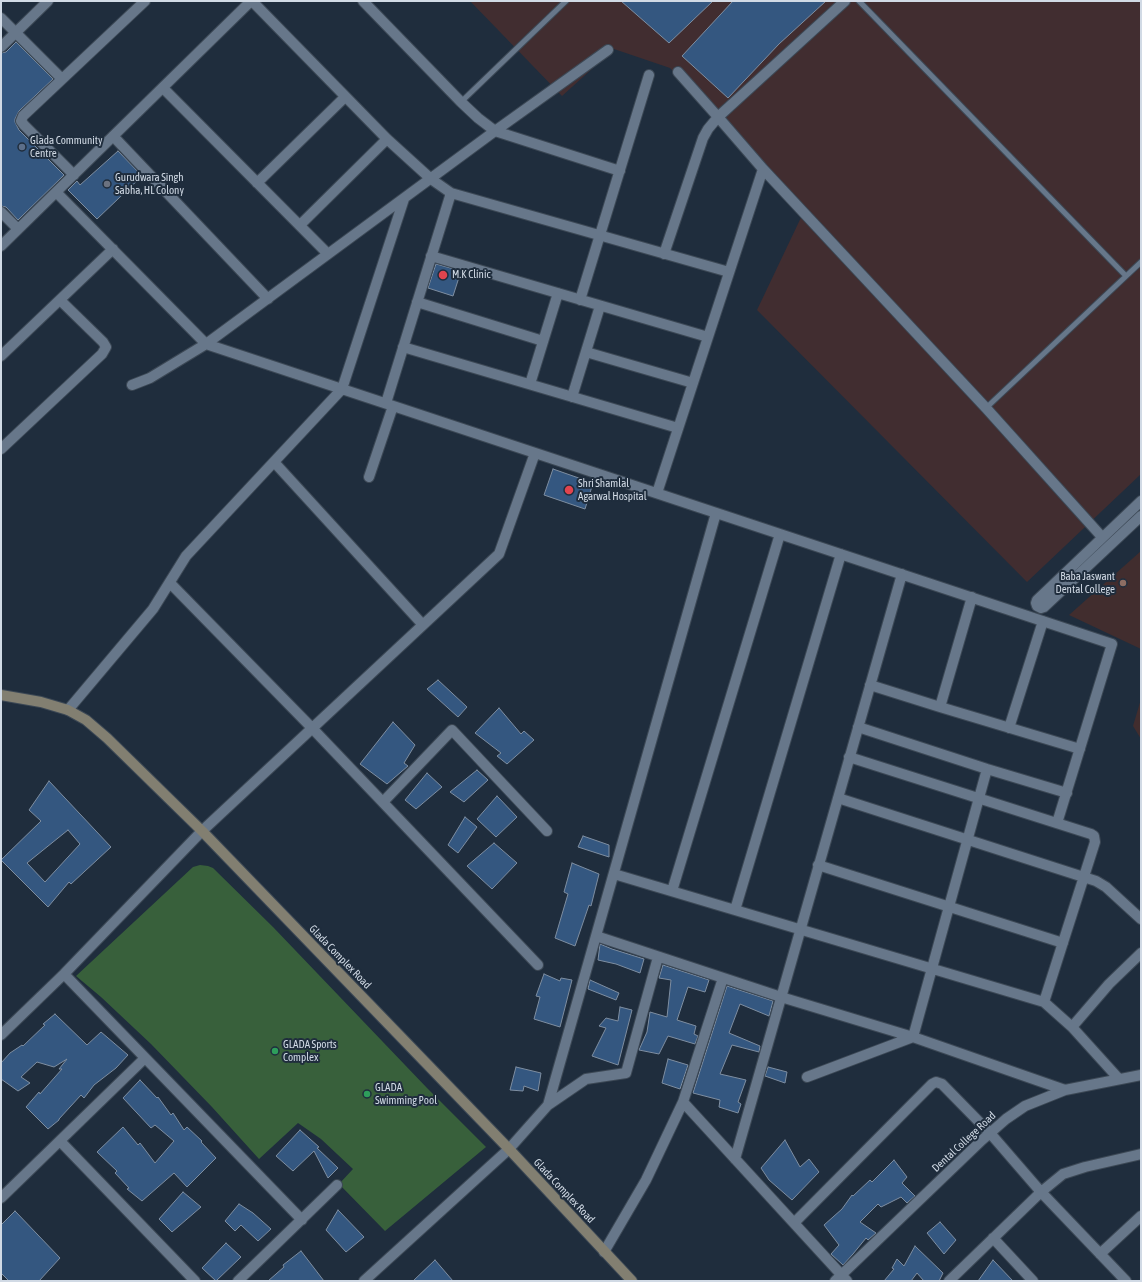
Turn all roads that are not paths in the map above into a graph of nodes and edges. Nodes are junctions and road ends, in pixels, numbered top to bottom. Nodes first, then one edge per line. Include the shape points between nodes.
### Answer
1 (48, 1) edge
2 (145, 1) edge
3 (252, 1) edge
4 (362, 1) edge
5 (566, 1) edge
6 (844, 1) edge
7 (859, 1) edge
8 (1, 18) edge
9 (16, 32) junction
10 (1, 47) edge
11 (608, 50) dead end
12 (678, 72) dead end
13 (649, 75) dead end
14 (62, 79) junction
15 (163, 88) junction
16 (345, 97) junction
17 (461, 102) junction
18 (718, 117) junction
19 (495, 131) junction
20 (113, 136) junction
21 (387, 139) junction
22 (763, 169) junction
23 (620, 171) junction
24 (74, 175) junction
25 (431, 178) junction
26 (258, 183) junction
27 (56, 192) junction
28 (451, 193) junction
29 (404, 199) junction
30 (1, 212) edge
31 (300, 225) junction
32 (18, 229) junction
33 (600, 235) junction
34 (1, 246) edge
35 (112, 250) junction
36 (328, 254) junction
37 (664, 254) junction
38 (431, 256) junction
39 (1141, 262) edge
40 (729, 272) junction
41 (1126, 276) junction
42 (558, 293) junction
43 (268, 299) junction
44 (60, 300) junction
45 (580, 300) junction
46 (417, 302) junction
47 (600, 306) junction
48 (708, 337) junction
49 (543, 341) junction
50 (206, 344) junction
51 (403, 346) junction
52 (586, 352) junction
53 (1, 356) edge
54 (693, 383) junction
55 (530, 384) junction
56 (132, 385) dead end
57 (342, 389) junction
58 (572, 397) junction
59 (389, 404) junction
60 (986, 408) junction
61 (678, 428) junction
62 (1, 449) edge
63 (535, 453) junction
64 (274, 462) junction
65 (369, 477) dead end
66 (657, 493) junction
67 (1141, 501) edge
68 (716, 513) junction
69 (1141, 516) edge
70 (780, 534) junction
71 (1102, 537) junction
72 (841, 554) junction
73 (902, 574) junction
74 (170, 583) junction
75 (972, 597) junction
76 (1037, 606) junction
77 (1028, 616) junction
78 (1043, 621) junction
79 (423, 625) junction
80 (870, 685) junction
81 (1, 695) edge
82 (940, 707) junction
83 (68, 710) junction
84 (858, 727) junction
85 (312, 728) junction
86 (1009, 728) junction
87 (1080, 749) junction
88 (849, 757) junction
89 (987, 769) junction
90 (1066, 793) junction
91 (838, 798) junction
92 (979, 799) junction
93 (383, 802) junction
94 (1057, 823) junction
95 (202, 831) junction
96 (547, 831) dead end
97 (968, 839) junction
98 (818, 866) junction
99 (614, 874) junction
100 (1084, 877) junction
101 (672, 891) junction
102 (949, 906) junction
103 (735, 910) junction
104 (1141, 919) edge
105 (800, 929) junction
106 (596, 936) junction
107 (1064, 943) junction
108 (1141, 954) edge
109 (658, 957) junction
110 (538, 965) dead end
111 (932, 968) junction
112 (64, 974) junction
113 (722, 978) junction
114 (781, 997) junction
115 (1044, 1002) junction
116 (1072, 1027) junction
117 (1, 1035) edge
118 (912, 1037) junction
119 (145, 1058) junction
120 (1141, 1075) edge
121 (807, 1076) dead end
122 (1119, 1079) junction
123 (1065, 1090) junction
124 (683, 1102) junction
125 (548, 1105) junction
126 (990, 1133) junction
127 (60, 1141) junction
128 (509, 1149) junction
129 (1141, 1154) edge
130 (735, 1159) junction
131 (337, 1185) dead end
132 (1041, 1192) junction
133 (1, 1198) edge
134 (1141, 1216) edge
135 (302, 1220) junction
136 (794, 1223) junction
137 (993, 1238) junction
138 (604, 1252) junction
139 (1100, 1254) junction
140 (841, 1279) edge
141 (195, 1281) edge
142 (238, 1281) edge
143 (364, 1281) edge
144 (632, 1281) edge
145 (949, 1281) edge
146 (1034, 1281) edge
147 (1126, 1281) edge

1 - 9 street
2 - 14 street
3 - 15 street
3 - 16 street
4 - 17 street
5 - 17 lane
6 - 18 street
7 - 41 lane
8 - 9 street
9 - 10 street
9 - 14 street
11 - 19 street
12 - 18 street
13 - 23 street
14 - 24 street via 23,116 21,121
15 - 20 street
15 - 26 street
16 - 21 street
16 - 26 street
17 - 19 street
18 - 22 street
18 - 37 street via 703,138
19 - 23 street
19 - 25 street
20 - 24 street
20 - 43 street
21 - 25 street
21 - 31 street
22 - 40 street
22 - 60 street
23 - 33 street
24 - 27 street
25 - 28 street
25 - 29 street
26 - 31 street
27 - 32 street
27 - 35 street
28 - 33 street
28 - 38 street
29 - 36 street
29 - 57 street
30 - 32 street
31 - 36 street
32 - 34 street
33 - 37 street
33 - 45 street
35 - 44 street
35 - 50 street
36 - 43 street
37 - 40 street
38 - 42 street
38 - 46 street
39 - 41 lane
40 - 48 street
41 - 60 lane
42 - 45 street
42 - 49 street
43 - 50 street
44 - 53 street
44 - 62 street via 106,347 102,354
45 - 47 street
46 - 49 street
46 - 51 street
47 - 48 street
47 - 52 street
48 - 54 street
49 - 55 street
50 - 56 street via 150,378
50 - 57 street
51 - 55 street
51 - 59 street
52 - 54 street
52 - 58 street
54 - 61 street
55 - 58 street
57 - 59 street
57 - 64 street
58 - 61 street
59 - 63 street
59 - 65 street
60 - 71 street
61 - 66 street
63 - 66 street
63 - 79 street via 498,554
64 - 74 street via 186,556
64 - 79 street
66 - 68 street
67 - 71 street
68 - 70 street
68 - 99 street
69 - 76 street via 1044,607
70 - 72 street
70 - 101 street
71 - 76 street via 1037,600
72 - 73 street
72 - 103 street
73 - 75 street
73 - 80 street
74 - 83 street via 153,609
74 - 85 street
75 - 77 street
75 - 82 street
76 - 77 street
77 - 78 street
78 - 86 street
78 - 87 street via 1112,644
79 - 85 street
80 - 82 street
80 - 84 street
81 - 83 street, Glada Complex Road
82 - 86 street
83 - 95 street, Glada Complex Road via 86,720 107,738
84 - 88 street
84 - 89 street
85 - 93 street
85 - 95 street
86 - 87 street
87 - 90 street
88 - 91 street
88 - 92 street
89 - 90 street
89 - 92 street
90 - 94 street
91 - 97 street
91 - 98 street
92 - 94 street
92 - 97 street
93 - 96 street via 452,730
93 - 110 street
94 - 100 street via 1094,836 1095,842
95 - 112 street
95 - 128 street, Glada Complex Road
97 - 100 street
97 - 102 street
98 - 102 street
98 - 105 street
99 - 101 street
99 - 106 street
100 - 104 street via 1106,887
100 - 107 street
101 - 103 street
102 - 107 street
102 - 111 street
103 - 105 street
105 - 111 street
105 - 114 street
106 - 109 street
106 - 125 street
107 - 115 street
108 - 116 street via 1109,984
109 - 113 street
109 - 125 street via 626,1073 586,1079
111 - 115 street
111 - 118 street
112 - 117 street
112 - 119 street
113 - 114 street
113 - 124 street
114 - 118 street
114 - 130 street
115 - 116 street
116 - 122 street
118 - 121 street
118 - 123 street
119 - 127 street
119 - 135 street
120 - 122 street, Dental College Road
122 - 123 street, Dental College Road
123 - 126 street, Dental College Road via 1025,1106
124 - 130 street
124 - 138 street via 646,1180
125 - 128 street
126 - 132 street
126 - 136 street via 942,1084 936,1082
126 - 140 street, Dental College Road
127 - 133 street
127 - 141 street
128 - 138 street, Glada Complex Road
128 - 143 street
129 - 132 street via 1063,1174
130 - 136 street
131 - 135 street
132 - 137 street
132 - 139 street
134 - 139 street
135 - 142 street
136 - 140 street
137 - 145 street
137 - 146 street
138 - 144 street, Glada Complex Road
139 - 147 street

